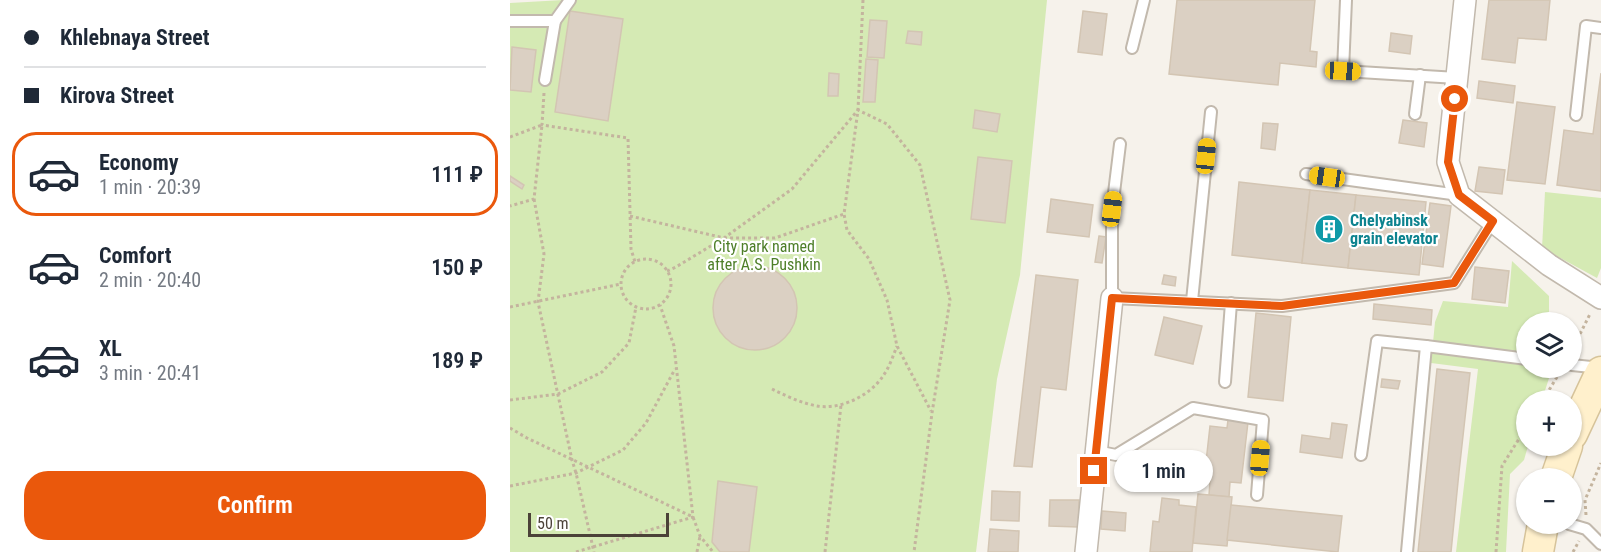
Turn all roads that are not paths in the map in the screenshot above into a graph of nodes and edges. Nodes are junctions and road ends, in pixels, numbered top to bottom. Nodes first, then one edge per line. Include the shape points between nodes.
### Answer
1 (570, 0) edge
2 (1144, 0) edge
3 (1346, 0) edge
4 (1465, 0) edge
5 (510, 21) edge
6 (555, 21) junction
7 (1601, 28) edge
8 (1132, 48) dead end
9 (1420, 75) junction
10 (1457, 78) junction
11 (545, 80) road end
12 (1211, 112) dead end
13 (1415, 114) dead end
14 (1576, 115) dead end
15 (1120, 144) dead end
16 (1306, 174) dead end
17 (1459, 195) junction
18 (1501, 228) junction
19 (1112, 298) junction
20 (1192, 301) junction
21 (1231, 303) junction
22 (1599, 304) edge
23 (1426, 346) junction
24 (1516, 358) edge
25 (1582, 367) edge
26 (1601, 370) edge
27 (1225, 382) dead end
28 (1582, 412) edge
29 (1096, 451) junction
30 (1361, 455) dead end
31 (1257, 495) dead end
32 (1582, 528) edge
33 (1541, 534) edge
34 (1601, 543) edge
35 (1086, 552) edge
36 (1407, 552) edge
37 (1538, 552) edge

1 - 6 lane
2 - 8 lane
3 - 9 lane via 1343,71
4 - 10 street
5 - 6 lane
6 - 11 lane
7 - 14 lane via 1586,26
9 - 10 lane
9 - 13 lane
10 - 17 street via 1448,162
12 - 20 lane
15 - 19 lane via 1112,209
16 - 17 lane
17 - 18 street
18 - 21 lane via 1454,283 1282,306
18 - 22 street via 1549,276
19 - 20 lane
19 - 29 street
20 - 21 lane
21 - 27 lane
23 - 24 lane
23 - 30 lane via 1377,341
23 - 36 lane
25 - 26 lane
26 - 28 main road
29 - 31 lane via 1116,455 1193,408 1263,420
29 - 35 street
32 - 34 lane
33 - 37 main road

